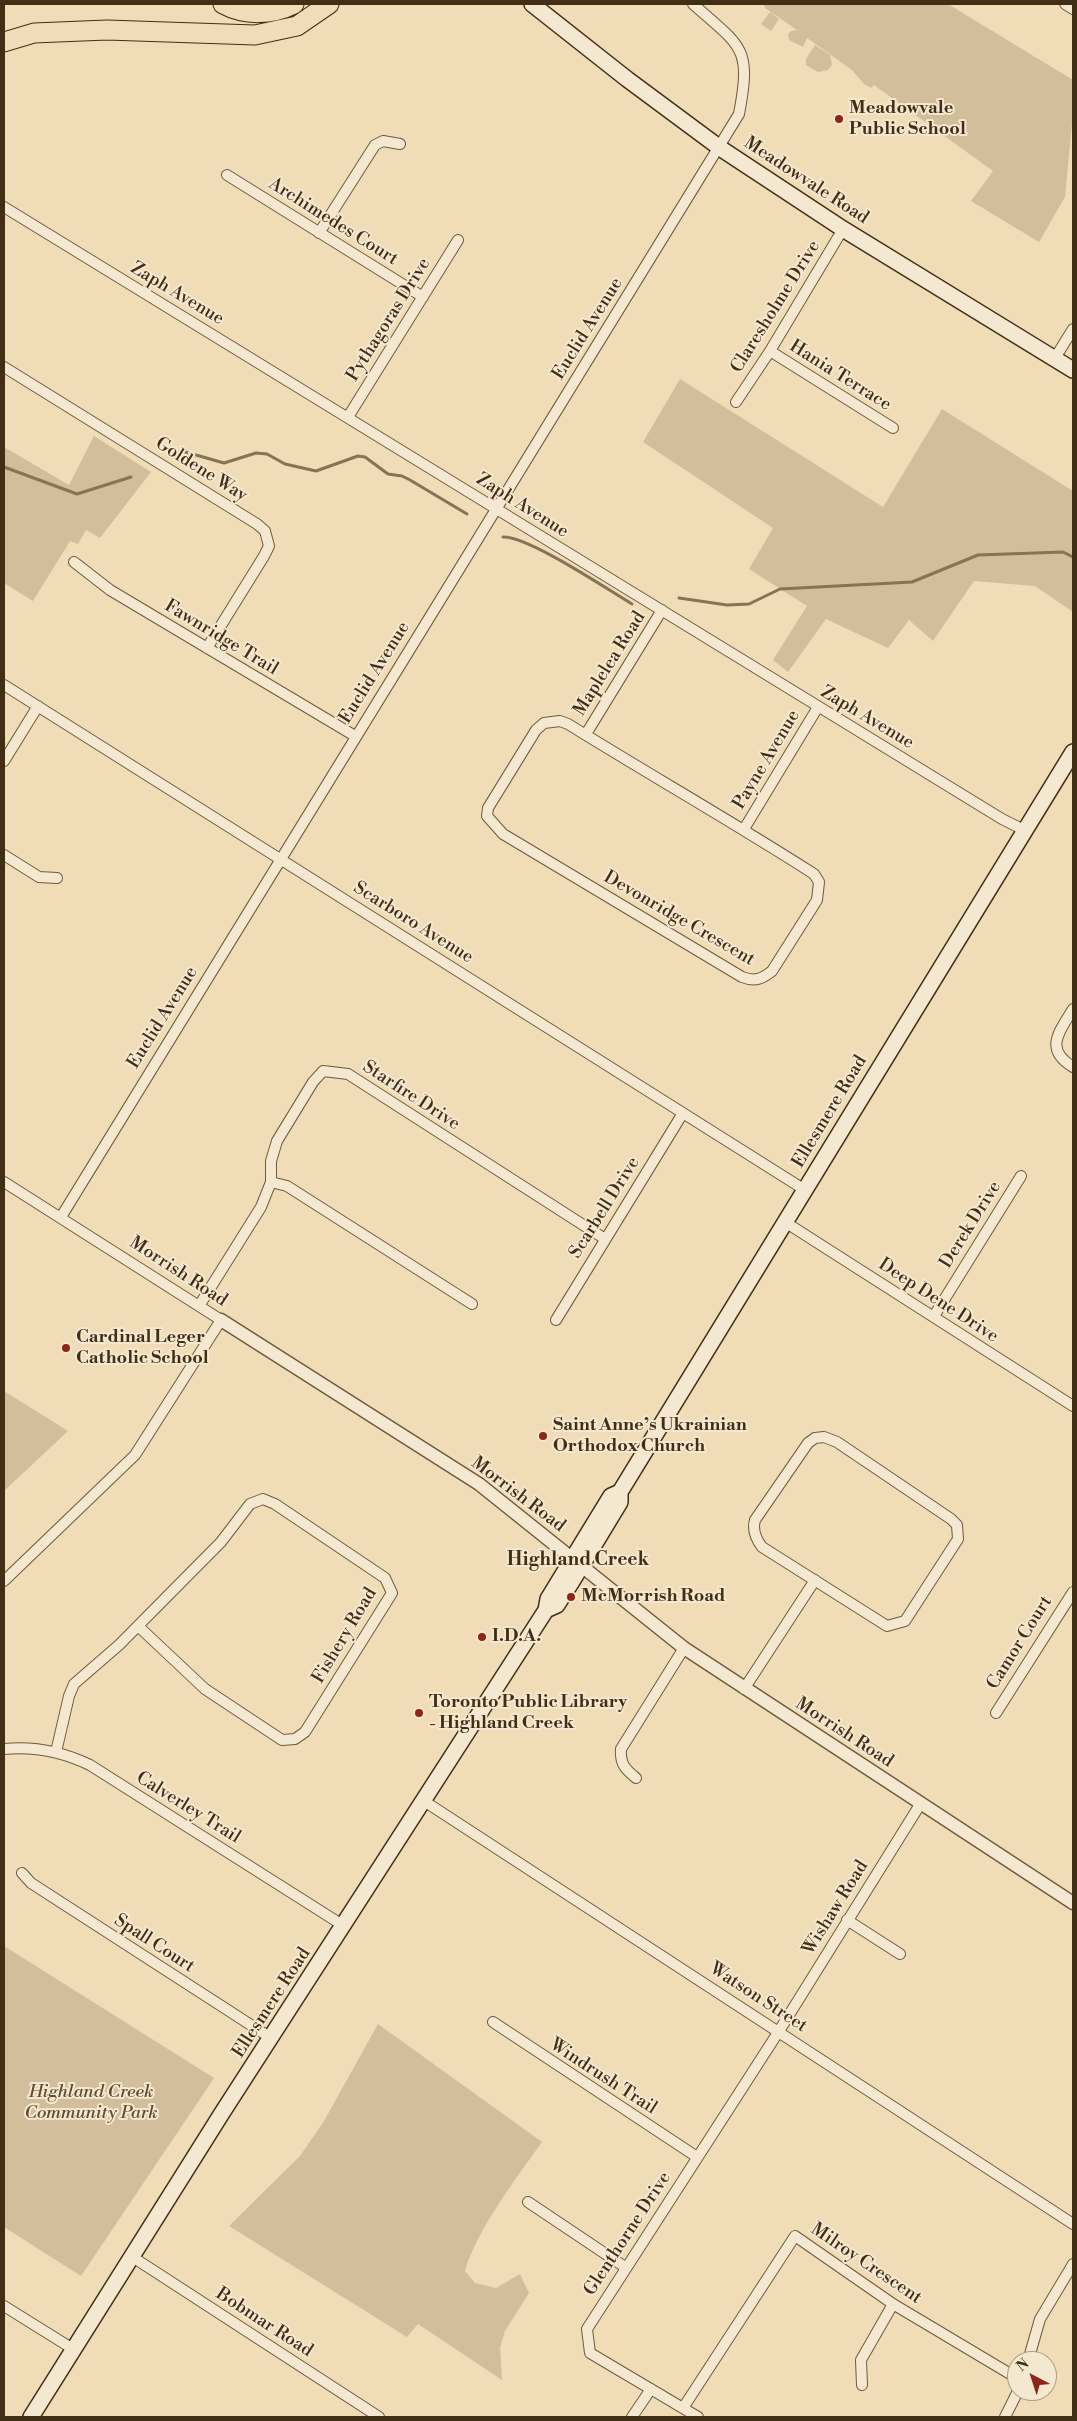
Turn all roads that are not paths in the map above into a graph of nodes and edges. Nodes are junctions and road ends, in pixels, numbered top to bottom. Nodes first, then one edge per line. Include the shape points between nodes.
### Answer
1 (223, 4) edge
2 (294, 4) edge
3 (329, 4) edge
4 (532, 4) edge
5 (693, 4) edge
6 (1064, 4) edge
7 (1073, 9) edge
8 (4, 42) edge
9 (400, 144) dead end
10 (720, 148) junction
11 (227, 175) dead end
12 (4, 207) edge
13 (843, 229) junction
14 (319, 233) junction
15 (458, 240) dead end
16 (422, 297) junction
17 (1073, 329) edge
18 (770, 351) junction
19 (1054, 358) junction
20 (4, 367) edge
21 (1073, 370) edge
22 (736, 402) dead end
23 (348, 417) junction
24 (893, 428) dead end
25 (496, 509) junction
26 (74, 562) dead end
27 (662, 610) junction
28 (207, 648) junction
29 (4, 685) edge
30 (38, 706) junction
31 (818, 707) junction
32 (586, 734) junction
33 (355, 736) junction
34 (1073, 752) edge
35 (4, 761) edge
36 (744, 829) junction
37 (1026, 831) junction
38 (4, 856) edge
39 (280, 859) junction
40 (57, 878) dead end
41 (1073, 1009) edge
42 (1073, 1067) edge
43 (683, 1113) junction
44 (1021, 1176) dead end
45 (4, 1182) edge
46 (271, 1182) junction
47 (804, 1190) junction
48 (60, 1217) junction
49 (785, 1222) junction
50 (605, 1239) junction
51 (472, 1304) dead end
52 (199, 1306) junction
53 (934, 1316) junction
54 (221, 1320) junction
55 (556, 1320) dead end
56 (1073, 1406) edge
57 (577, 1563) junction
58 (815, 1580) junction
59 (4, 1581) edge
60 (1071, 1598) edge
61 (138, 1626) junction
62 (684, 1648) junction
63 (744, 1689) junction
64 (996, 1713) dead end
65 (4, 1749) edge
66 (56, 1752) junction
67 (636, 1778) dead end
68 (424, 1801) junction
69 (920, 1803) junction
70 (22, 1873) dead end
71 (1073, 1903) edge
72 (847, 1920) junction
73 (344, 1926) junction
74 (900, 1954) dead end
75 (493, 2022) dead end
76 (779, 2031) junction
77 (271, 2038) junction
78 (697, 2157) junction
79 (528, 2202) dead end
80 (1073, 2224) edge
81 (131, 2256) junction
82 (1073, 2264) edge
83 (626, 2267) junction
84 (893, 2304) junction
85 (4, 2306) edge
86 (73, 2349) junction
87 (1031, 2351) edge
88 (1007, 2372) edge
89 (862, 2385) dead end
90 (651, 2389) junction
91 (1013, 2401) edge
92 (683, 2408) junction
93 (31, 2417) edge
94 (379, 2417) edge
95 (632, 2417) edge
96 (698, 2417) edge
97 (1005, 2417) edge

1 - 2 highway via 234,10 278,12
3 - 8 highway via 297,26 255,35 107,30 34,34
4 - 10 main road, Meadowvale Road via 627,80
5 - 10 street, Euclid Avenue via 732,39 745,62 739,114
6 - 7 street
9 - 14 street via 383,141 375,145
10 - 13 main road, Meadowvale Road
10 - 25 street, Euclid Avenue
11 - 14 street, Archimedes Court
12 - 23 street, Zaph Avenue
13 - 18 street, Claresholme Drive
13 - 19 main road, Meadowvale Road
14 - 16 street, Archimedes Court
15 - 16 street, Pythagoras Drive
16 - 23 street, Pythagoras Drive
17 - 19 street
18 - 22 street, Claresholme Drive
18 - 24 street, Hania Terrace
19 - 21 main road, Meadowvale Road
20 - 28 street, Goldene Way via 265,531 269,546
23 - 25 street, Zaph Avenue
25 - 27 street, Zaph Avenue
25 - 33 street, Euclid Avenue
26 - 28 street, Fawnridge Trail via 110,590
27 - 31 street, Zaph Avenue
27 - 32 street, Maplelea Road
28 - 33 street, Fawnridge Trail
29 - 30 street, Scarboro Avenue
30 - 35 street
30 - 39 street, Scarboro Avenue
31 - 36 street, Payne Avenue
31 - 37 street, Zaph Avenue
32 - 36 street, Devonridge Crescent
32 - 36 street, Devonridge Crescent via 560,721 544,723 536,730 488,808 487,816 503,834 550,864 751,980 763,978 772,971 817,900 819,882 814,874
33 - 39 street, Euclid Avenue
34 - 37 main road, Ellesmere Road
37 - 47 main road, Ellesmere Road
38 - 40 street via 39,877
39 - 43 street, Scarboro Avenue
39 - 48 street, Euclid Avenue
41 - 42 street via 1057,1036 1055,1047 1059,1056
43 - 47 street, Scarboro Avenue
43 - 50 street, Scarbell Drive
44 - 53 street, Derek Drive
45 - 48 street, Morrish Road
46 - 50 street, Starfire Drive via 271,1161 277,1140 313,1082 323,1071 338,1072 348,1074
46 - 51 street via 287,1186
46 - 52 street, Starfire Drive via 260,1207
47 - 49 main road, Ellesmere Road
48 - 52 street, Morrish Road
49 - 53 street, Deep Dene Drive
49 - 57 main road, Ellesmere Road via 620,1492 620,1502
50 - 55 street, Scarbell Drive
52 - 54 street, Morrish Road
53 - 56 street, Deep Dene Drive
54 - 57 street, Morrish Road via 479,1484
54 - 59 street via 135,1455
57 - 62 street, Morrish Road
57 - 68 main road, Ellesmere Road via 557,1605 546,1610
58 - 58 street via 887,1626 905,1621 958,1538 956,1525 951,1518 837,1442 824,1437 815,1438 808,1443 754,1525 756,1539 762,1547
58 - 63 street
60 - 64 street, Camor Court
61 - 61 street, Fishery Road via 223,1703 282,1740 295,1739 305,1732 392,1593 385,1578 263,1499 250,1504 221,1542
61 - 66 street, Fishery Road via 74,1684
62 - 63 street, Morrish Road
62 - 67 street via 621,1749 621,1760 626,1770
63 - 69 street, Morrish Road
65 - 66 street, Calverley Trail via 34,1748
66 - 73 street, Calverley Trail via 104,1774
68 - 73 main road, Ellesmere Road
68 - 76 street, Watson Street
69 - 71 street, Morrish Road
69 - 72 street, Wishaw Road
70 - 77 street, Spall Court via 31,1883
72 - 74 street
72 - 76 street, Wishaw Road
73 - 77 main road, Ellesmere Road
75 - 78 street, Windrush Trail
76 - 78 street, Glenthorne Drive
76 - 80 street, Watson Street
77 - 81 main road, Ellesmere Road
78 - 83 street, Glenthorne Drive
79 - 83 street
81 - 86 main road, Ellesmere Road
81 - 94 street, Bobmar Road
82 - 87 street via 1042,2315
83 - 90 street, Glenthorne Drive via 587,2329 588,2348 590,2353
84 - 88 street, Milroy Crescent
84 - 89 street via 861,2360
84 - 92 street, Milroy Crescent via 795,2236
85 - 86 street
86 - 93 main road, Ellesmere Road
90 - 92 street, Glenthorne Drive
90 - 95 street
91 - 97 street
92 - 96 street, Glenthorne Drive

